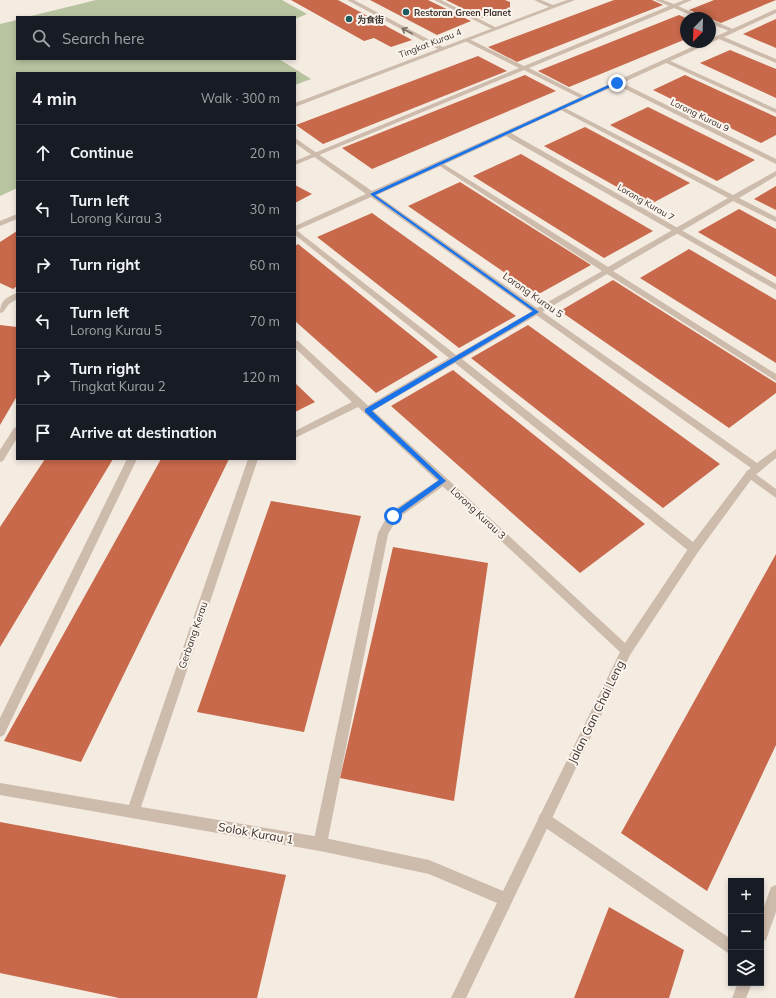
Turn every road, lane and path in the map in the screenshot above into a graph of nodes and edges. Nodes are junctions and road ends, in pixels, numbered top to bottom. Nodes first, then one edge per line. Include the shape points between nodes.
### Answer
1 (350, 0) edge
2 (436, 0) edge
3 (537, 0) edge
4 (572, 0) edge
5 (658, 0) edge
6 (689, 0) edge
7 (674, 6) junction
8 (553, 7) junction
9 (776, 11) edge
10 (688, 12) edge
11 (716, 24) edge
12 (496, 29) junction
13 (733, 31) junction
14 (720, 36) junction
15 (716, 38) edge
16 (467, 40) junction
17 (694, 48) edge
18 (442, 49) junction
19 (666, 61) junction
20 (776, 61) edge
21 (524, 68) junction
22 (617, 83) junction
23 (584, 98) junction
24 (296, 105) edge
25 (561, 108) junction
26 (776, 111) edge
27 (506, 133) junction
28 (296, 141) edge
29 (315, 154) junction
30 (776, 162) edge
31 (296, 163) edge
32 (440, 164) junction
33 (776, 173) edge
34 (372, 194) junction
35 (733, 197) junction
36 (16, 216) edge
37 (776, 220) edge
38 (0, 224) edge
39 (296, 230) edge
40 (677, 230) junction
41 (296, 231) edge
42 (608, 270) junction
43 (776, 287) edge
44 (16, 296) edge
45 (3, 301) edge
46 (16, 307) edge
47 (0, 310) edge
48 (537, 312) junction
49 (296, 344) edge
50 (456, 359) junction
51 (776, 378) edge
52 (359, 402) junction
53 (368, 410) junction
54 (16, 432) edge
55 (296, 434) edge
56 (776, 454) edge
57 (0, 458) edge
58 (132, 460) edge
59 (253, 460) edge
60 (754, 471) junction
61 (443, 481) junction
62 (776, 494) edge
63 (694, 549) junction
64 (626, 651) junction
65 (0, 731) edge
66 (0, 788) edge
67 (133, 811) junction
68 (545, 819) junction
69 (320, 844) junction
70 (776, 892) edge
71 (505, 899) junction
72 (764, 926) edge
73 (728, 946) edge
74 (743, 986) edge
75 (458, 998) edge
76 (740, 998) edge

18 -> 1 street
2 - 12 street
3 - 8 street
4 - 8 street, Tingkat Kurau 4
5 - 7 street
6 - 7 street
7 - 10 street
7 - 21 street
8 - 12 street, Tingkat Kurau 4
9 - 13 street
11 - 13 street
12 - 16 street, Tingkat Kurau 4
13 - 14 street
14 - 15 street
14 - 20 street
16 - 18 street, Tingkat Kurau 4
16 - 21 street
17 - 19 street
18 - 24 street, Tingkat Kurau 4
19 - 22 street
19 - 26 street
21 - 23 street
21 - 29 street
22 - 23 street
22 - 30 street, Lorong Kurau 9
23 - 25 street
25 - 27 street
25 - 35 street
27 - 32 street
27 - 40 street, Lorong Kurau 7
28 - 29 street, Lorong Kurau 5
29 - 31 street
29 - 34 street, Lorong Kurau 5
32 - 34 street
32 - 42 street
33 - 35 street
34 - 39 street
34 - 48 street, Lorong Kurau 5
35 - 37 street
35 - 40 street
36 - 38 street
40 - 42 street
40 - 43 street, Lorong Kurau 7
41 - 50 street
42 - 48 street
42 - 51 street
44 - 45 street
45 - 46 street
45 - 47 street
48 - 50 street
48 - 60 street, Lorong Kurau 5
49 - 52 street, Lorong Kurau 3
50 - 53 street
50 - 63 street
52 - 53 street, Lorong Kurau 3
52 - 55 street
53 - 61 street, Lorong Kurau 3
54 - 57 street
56 - 60 street, Jalan Gan Chai Leng
58 - 65 street
59 - 67 street, Gerbang Kerau
60 - 62 street, Lorong Kurau 5
60 - 63 street, Jalan Gan Chai Leng
61 - 64 street, Lorong Kurau 3
61 - 69 street via 393,516 383,533
63 - 64 street, Jalan Gan Chai Leng
64 - 68 street, Jalan Gan Chai Leng
66 - 67 street, Solok Kurau 1
67 - 69 street, Solok Kurau 1
68 - 71 street, Jalan Gan Chai Leng
68 - 73 street
69 - 71 street, Solok Kurau 1 via 429,867
70 - 72 street
71 - 75 street, Jalan Gan Chai Leng
74 - 76 street

